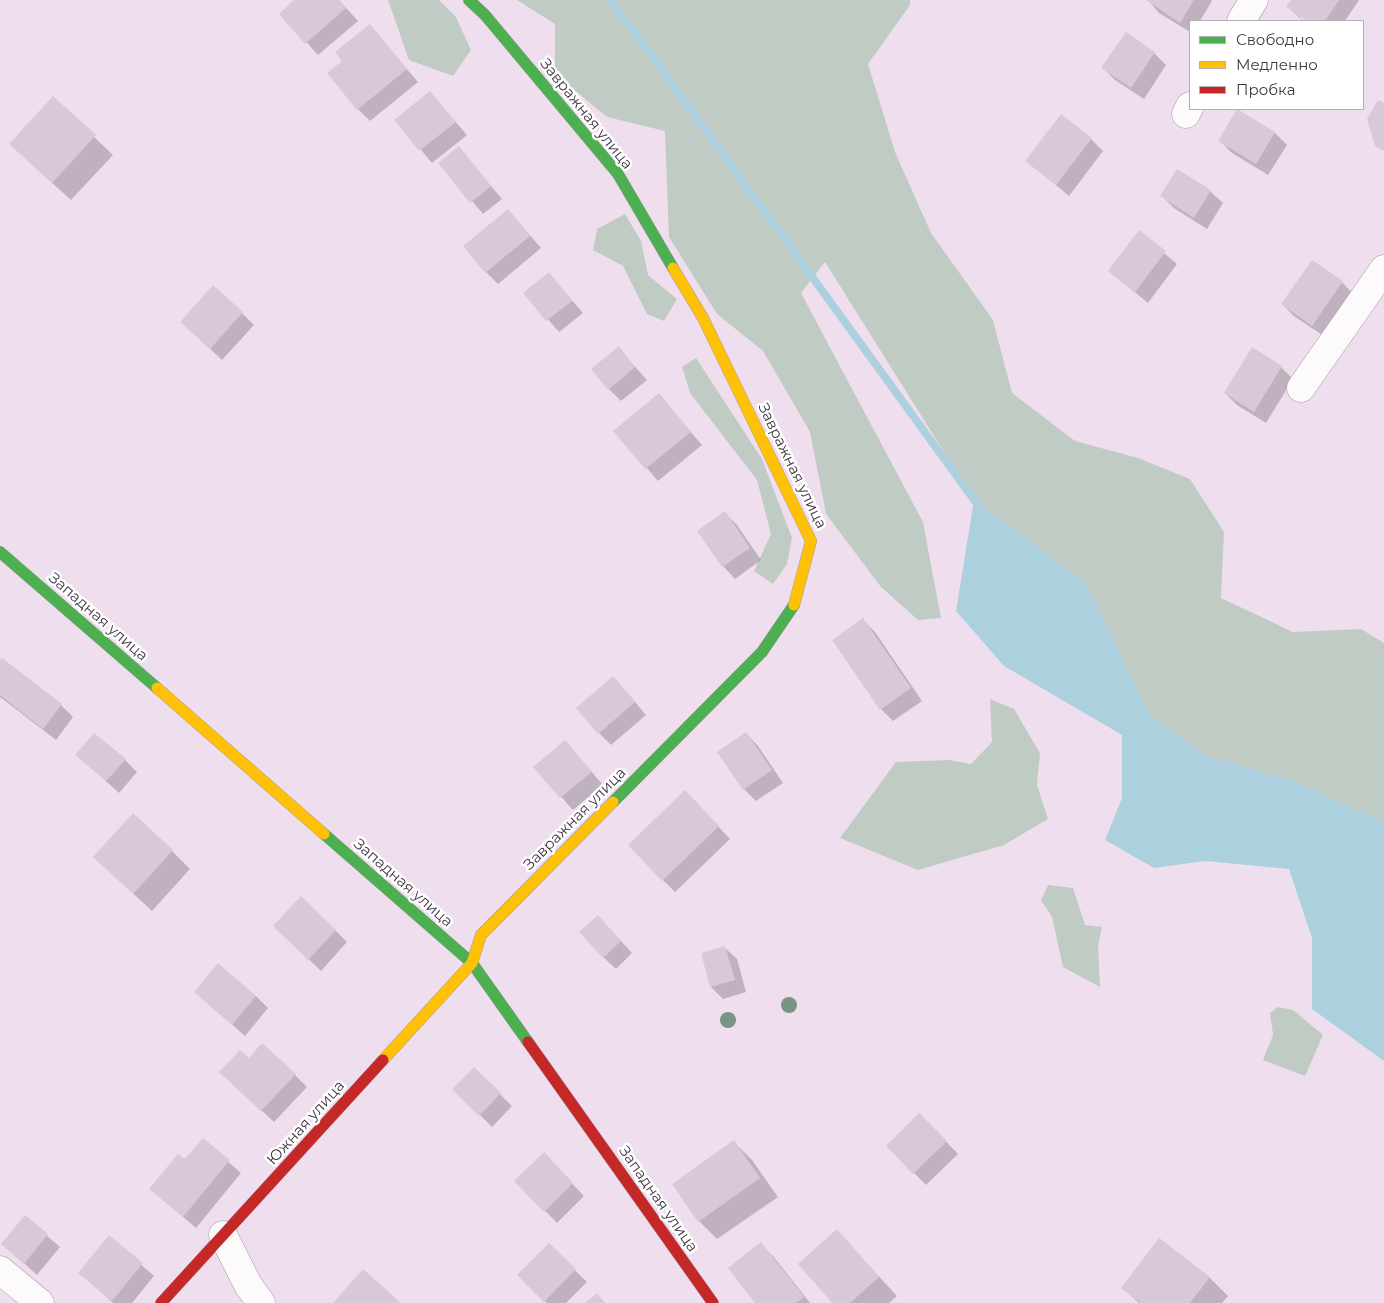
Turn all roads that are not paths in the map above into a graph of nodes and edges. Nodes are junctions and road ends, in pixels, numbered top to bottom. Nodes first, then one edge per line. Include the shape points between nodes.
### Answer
1 (469, 0) edge
2 (1254, 0) edge
3 (1242, 20) edge
4 (1384, 269) edge
5 (1301, 388) dead end
6 (0, 552) edge
7 (472, 963) junction
8 (223, 1235) junction
9 (0, 1270) edge
10 (40, 1303) edge
11 (161, 1303) edge
12 (261, 1303) edge
13 (713, 1303) edge

1 - 7 street, Завражная улица via 485,14 618,174 703,318 811,541 795,604 762,652 481,934
2 - 3 street
4 - 5 street
6 - 7 street, Западная улица
7 - 8 street, Южная улица
7 - 13 street, Западная улица
8 - 11 street, Южная улица
8 - 12 street via 248,1285
9 - 10 street

